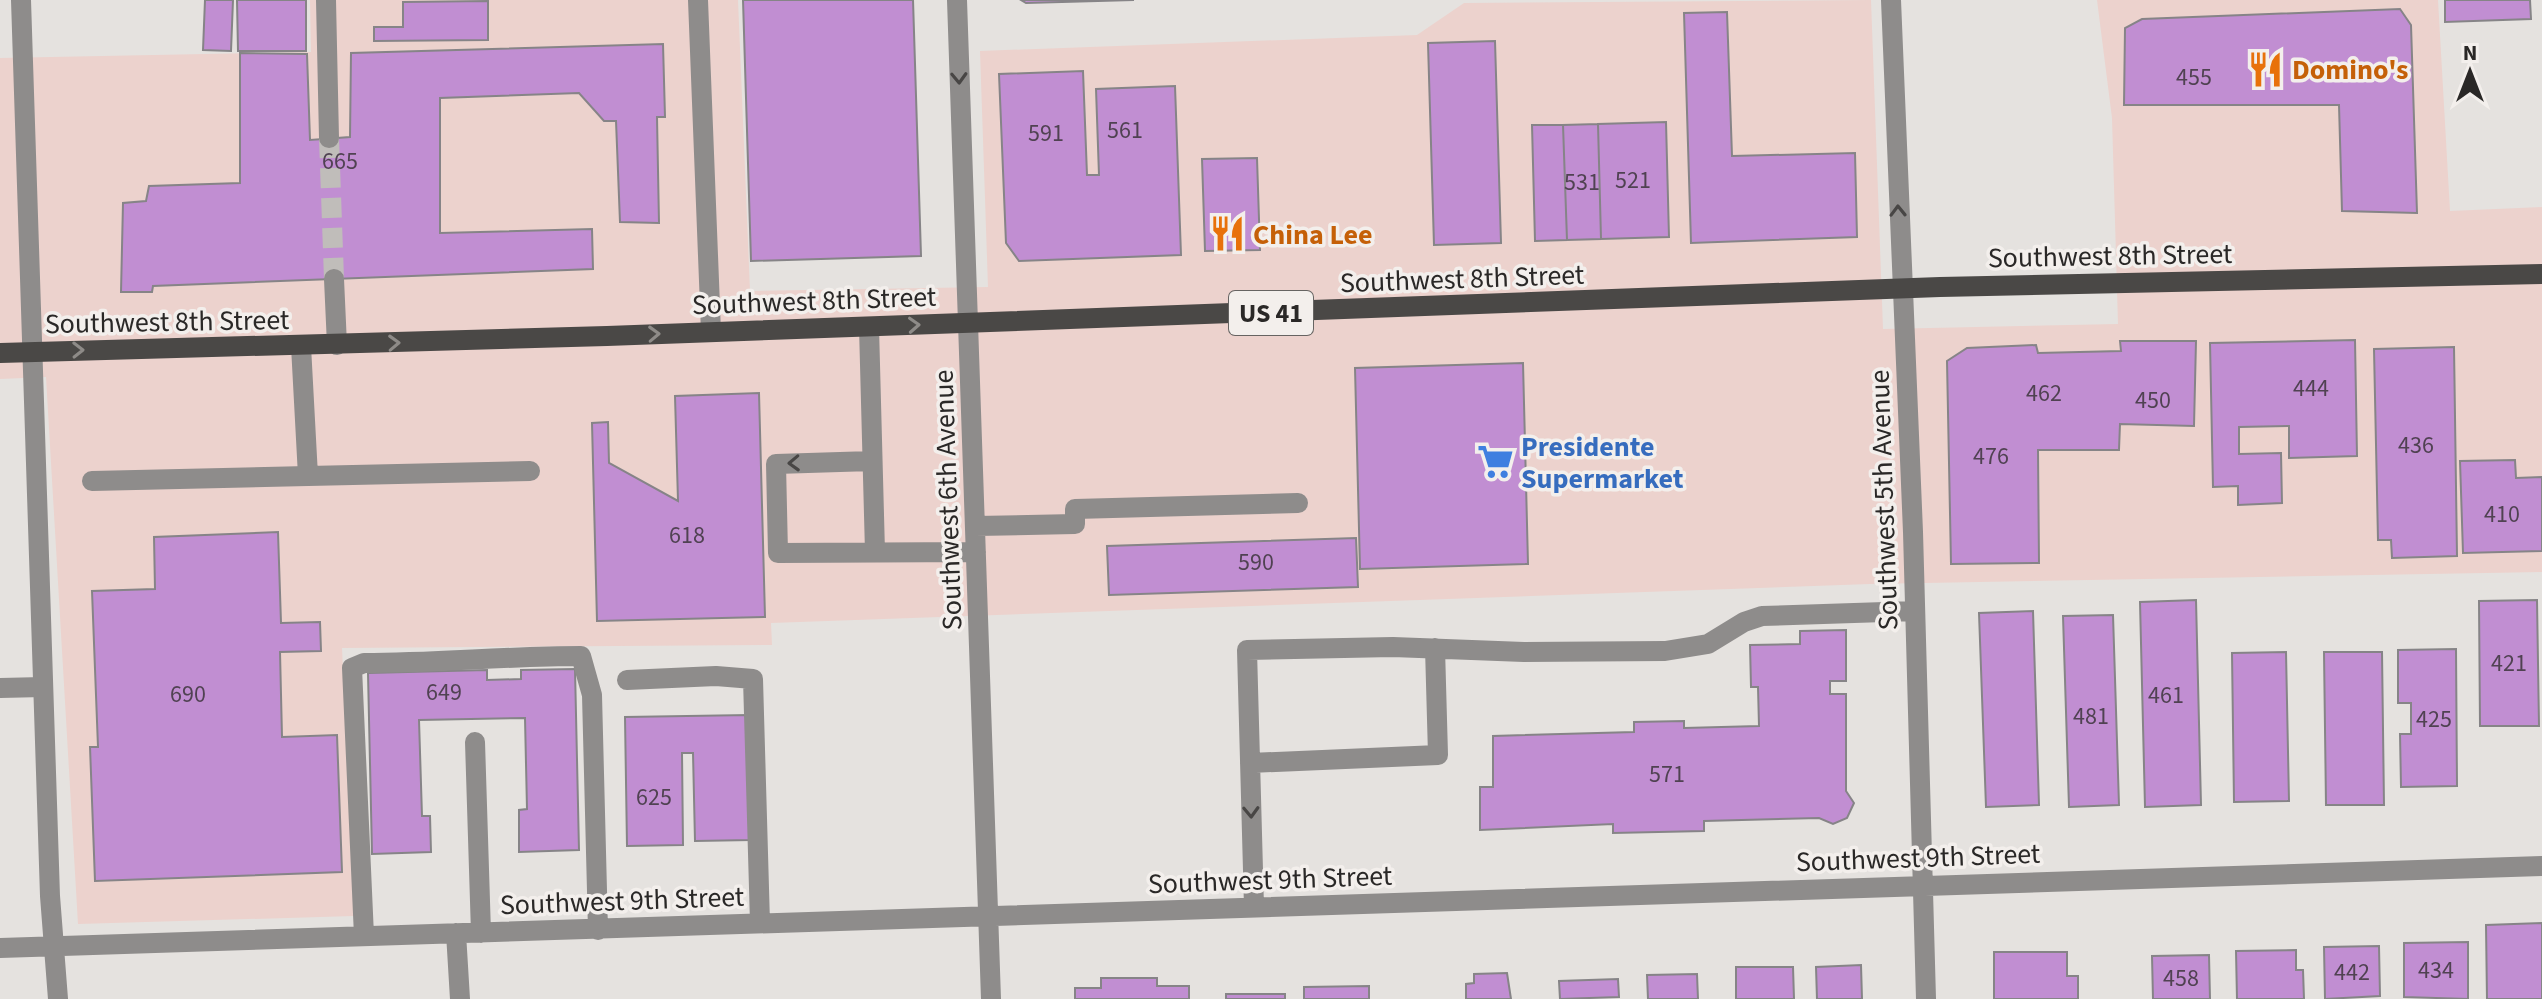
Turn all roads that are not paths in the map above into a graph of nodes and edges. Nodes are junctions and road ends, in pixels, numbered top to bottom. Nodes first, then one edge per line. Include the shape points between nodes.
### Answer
1 (21, 0) edge
2 (326, 0) edge
3 (698, 0) edge
4 (957, 0) edge
5 (1891, 0) edge
6 (329, 138) tunnel mouth
7 (2542, 274) edge
8 (334, 279) tunnel mouth
9 (1901, 288) junction
10 (968, 322) junction
11 (869, 327) junction
12 (711, 332) junction
13 (337, 345) junction
14 (301, 346) junction
15 (30, 351) junction
16 (0, 353) edge
17 (872, 461) junction
18 (530, 471) dead end
19 (308, 476) junction
20 (92, 481) dead end
21 (1298, 503) dead end
22 (976, 526) junction
23 (875, 552) junction
24 (976, 552) junction
25 (1915, 611) junction
26 (1435, 648) junction
27 (627, 680) dead end
28 (43, 687) junction
29 (0, 688) edge
30 (475, 742) dead end
31 (1250, 763) junction
32 (2542, 866) edge
33 (1921, 886) junction
34 (1254, 907) junction
35 (989, 916) junction
36 (760, 923) junction
37 (598, 930) junction
38 (456, 933) junction
39 (481, 933) junction
40 (364, 936) junction
41 (54, 946) junction
42 (0, 948) edge
43 (58, 999) edge
44 (460, 999) edge
45 (991, 999) edge
46 (1926, 999) edge

1 - 15 street
2 - 6 street
3 - 12 street
4 -> 10 street, Southwest 6th Avenue
9 -> 5 street, Southwest 5th Avenue
7 - 9 main road, Southwest 8th Street / US 41
8 - 13 street
9 - 10 main road, Southwest 8th Street / US 41
9 - 25 street, Southwest 5th Avenue
11 -> 10 main road, Southwest 8th Street / US 41
10 - 22 street, Southwest 6th Avenue
11 - 12 main road, Southwest 8th Street / US 41
11 - 17 street
13 -> 12 main road, Southwest 8th Street / US 41
13 - 14 main road, Southwest 8th Street / US 41
15 -> 14 main road, Southwest 8th Street / US 41
14 - 19 street
15 - 16 main road, Southwest 8th Street / US 41
15 - 28 street
17 - 23 street
17 -> 23 street via 776,464 778,553
18 - 19 street
19 - 20 street
21 - 22 street via 1075,509 1075,524
22 - 24 street, Southwest 6th Avenue
23 - 24 street
24 - 35 street, Southwest 6th Avenue
25 - 26 street via 1762,616 1690,649
25 - 33 street, Southwest 5th Avenue
26 - 31 street via 1438,755
26 - 31 street via 1247,650
27 - 36 street via 753,679
28 - 29 street
28 - 41 street
30 - 39 street
31 -> 34 street
32 - 33 street, Southwest 9th Street
33 - 34 street, Southwest 9th Street
33 - 46 street, Southwest 5th Avenue
34 - 35 street, Southwest 9th Street
35 - 36 street, Southwest 9th Street
35 - 45 street, Southwest 6th Avenue
36 - 37 street, Southwest 9th Street
37 - 39 street, Southwest 9th Street
37 - 40 street via 592,695 586,665 581,656 530,656 364,663 352,668
38 - 39 street, Southwest 9th Street
38 - 40 street, Southwest 9th Street
38 - 44 street
40 - 41 street, Southwest 9th Street
41 - 42 street, Southwest 9th Street
41 - 43 street

